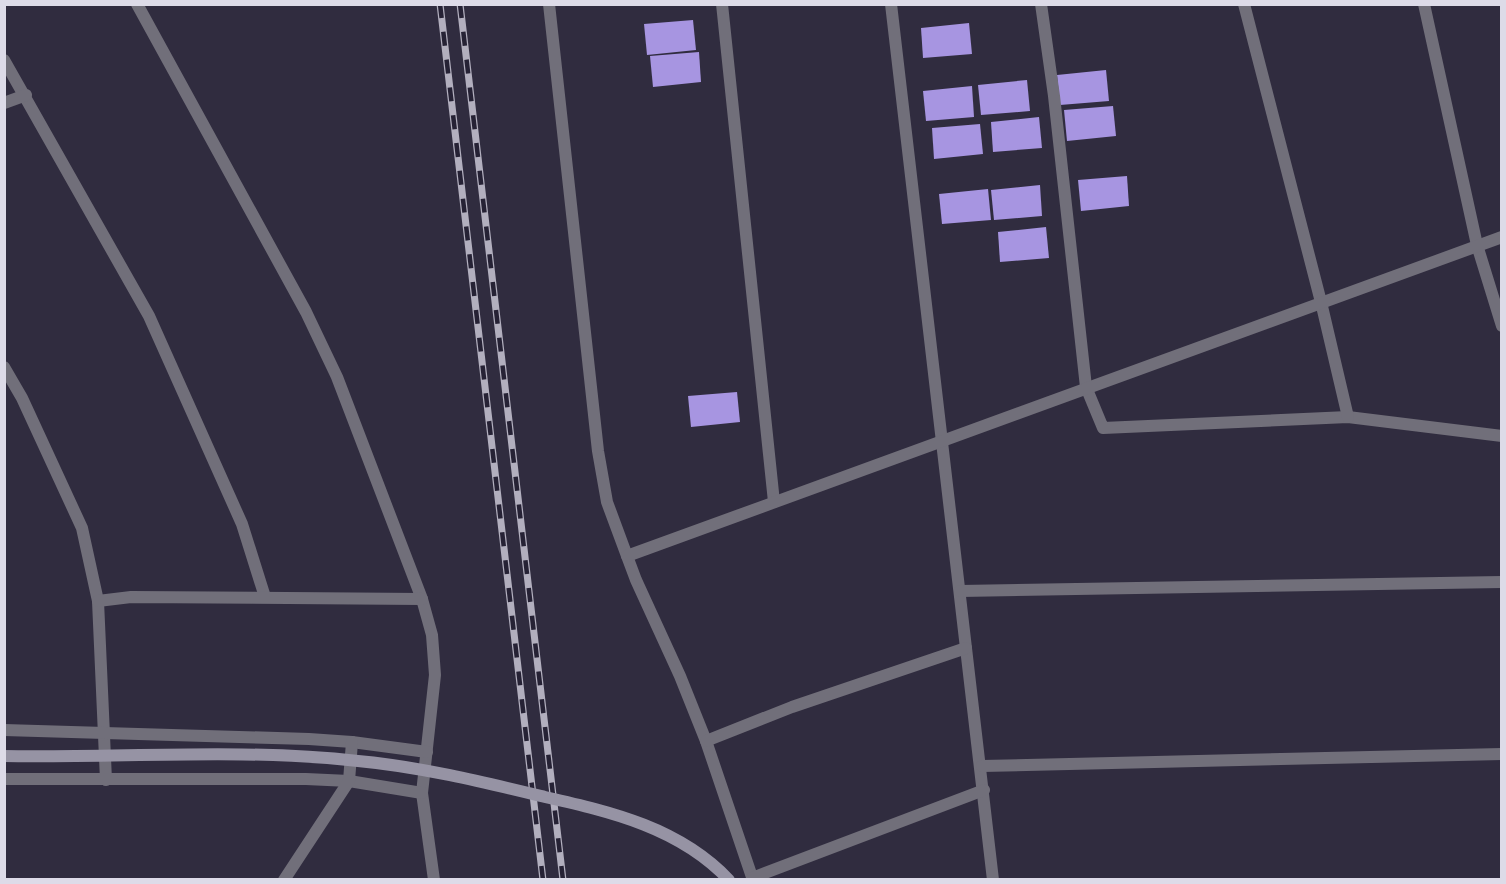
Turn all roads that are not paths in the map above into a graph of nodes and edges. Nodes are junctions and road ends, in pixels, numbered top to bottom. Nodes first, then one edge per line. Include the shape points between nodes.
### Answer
1 (137, 4) edge
2 (549, 4) edge
3 (722, 4) edge
4 (891, 4) edge
5 (1041, 4) edge
6 (1244, 4) edge
7 (1424, 4) edge
8 (4, 60) edge
9 (26, 95) junction
10 (4, 103) edge
11 (1502, 237) edge
12 (1477, 245) junction
13 (1321, 302) junction
14 (1502, 326) edge
15 (4, 367) edge
16 (1086, 387) junction
17 (1348, 417) junction
18 (1502, 436) edge
19 (945, 439) junction
20 (774, 502) junction
21 (627, 555) junction
22 (1502, 582) edge
23 (960, 591) junction
24 (265, 597) junction
25 (422, 598) junction
26 (98, 601) junction
27 (966, 648) junction
28 (4, 730) edge
29 (105, 732) junction
30 (706, 741) junction
31 (352, 742) junction
32 (427, 752) junction
33 (1502, 754) edge
34 (4, 756) edge
35 (982, 766) junction
36 (4, 779) edge
37 (106, 780) junction
38 (349, 781) junction
39 (984, 790) junction
40 (422, 793) junction
41 (284, 879) edge
42 (434, 879) edge
43 (729, 879) edge
44 (753, 879) edge
45 (993, 879) edge

1 - 25 street via 338,377
2 - 21 street via 598,451 608,502
3 - 20 street
4 - 19 street
5 - 16 street
6 - 13 street
7 - 12 street
8 - 9 street
9 - 10 street
9 - 24 street via 149,316 242,524
11 - 12 street
12 - 13 street
12 - 14 street
13 - 16 street
13 - 17 street
15 - 26 street via 82,528
16 - 17 street via 1103,428
16 - 19 street
17 - 18 street
19 - 20 street
19 - 23 street
20 - 21 street
21 - 30 street
22 - 23 street
23 - 27 street
24 - 25 street
24 - 26 street via 131,597
25 - 32 street via 432,635 435,675
26 - 29 street
27 - 30 street via 792,707
27 - 35 street
28 - 29 street
29 - 31 street
29 - 37 street
30 - 44 street
31 - 32 street
31 - 38 street
32 - 40 street
33 - 35 street
34 - 43 street, bridge via 307,757 443,772 643,823 701,855
35 - 39 street
36 - 37 street
37 - 38 street
38 - 40 street
38 - 41 street
39 - 44 street
39 - 45 street
40 - 42 street

